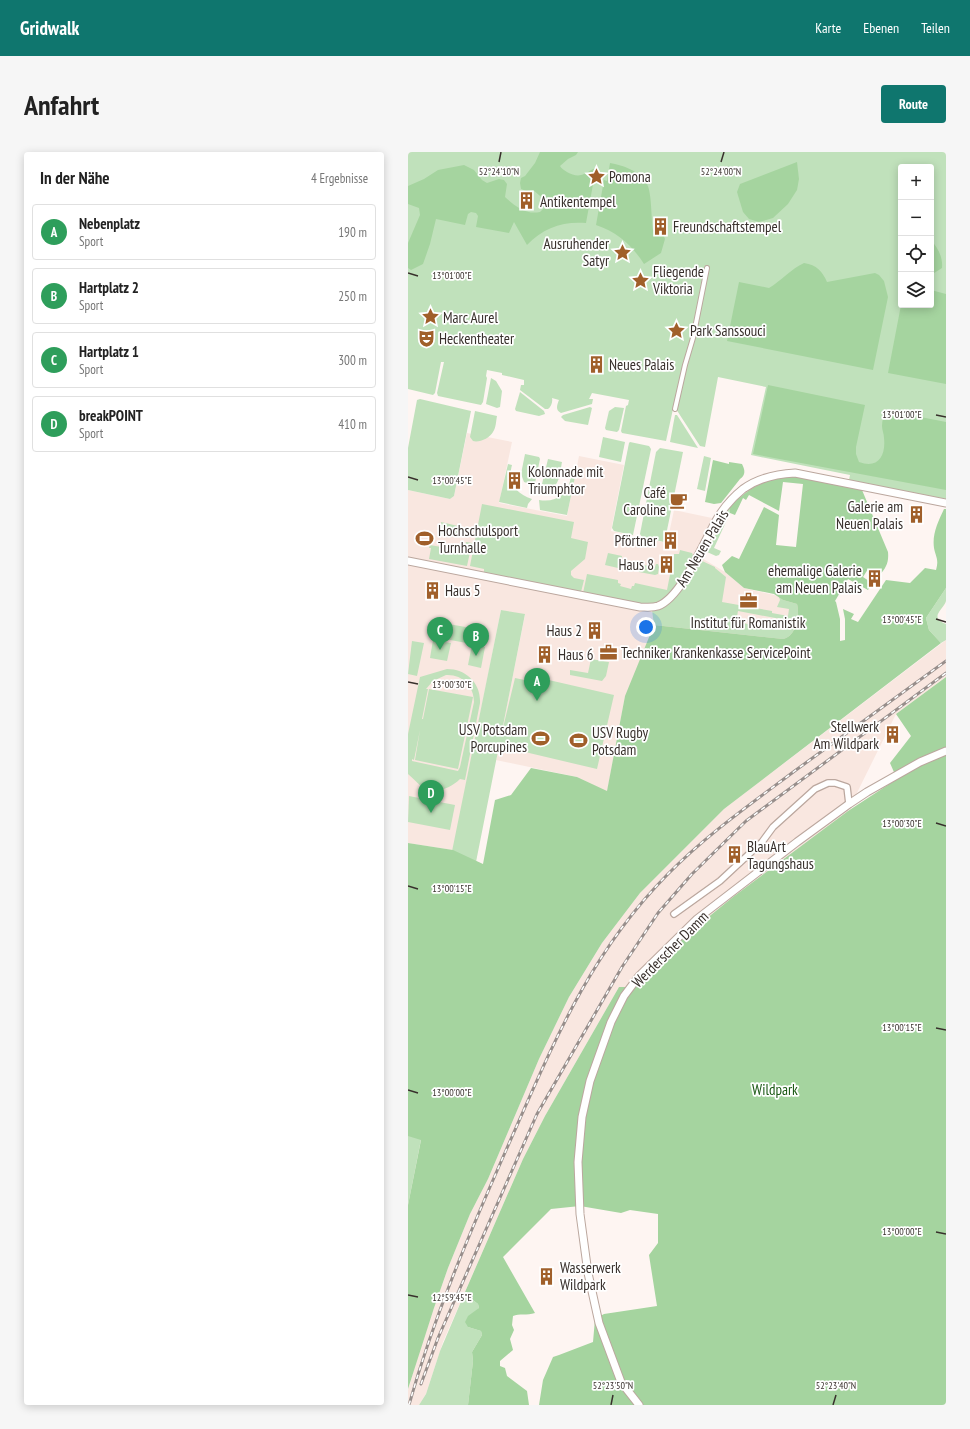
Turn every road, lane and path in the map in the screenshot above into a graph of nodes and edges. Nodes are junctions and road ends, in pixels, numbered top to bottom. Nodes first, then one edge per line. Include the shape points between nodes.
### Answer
1 (708, 268) dead end
2 (675, 409) dead end
3 (946, 503) edge
4 (408, 561) edge
5 (946, 751) edge
6 (849, 804) junction
7 (674, 914) dead end
8 (639, 1405) edge

1 - 2 street
3 - 4 street, Am Neuen Palais via 795,473 765,478 752,483 732,499 717,518 677,591 664,603 650,608
5 - 6 street, Werderscher Damm via 920,762
6 - 7 street, Werderscher Damm via 848,787 828,783 815,789 720,881
6 - 8 street, Werderscher Damm via 697,919 639,976 624,996 600,1049 585,1099 580,1131 578,1186 582,1233 599,1323 621,1382

